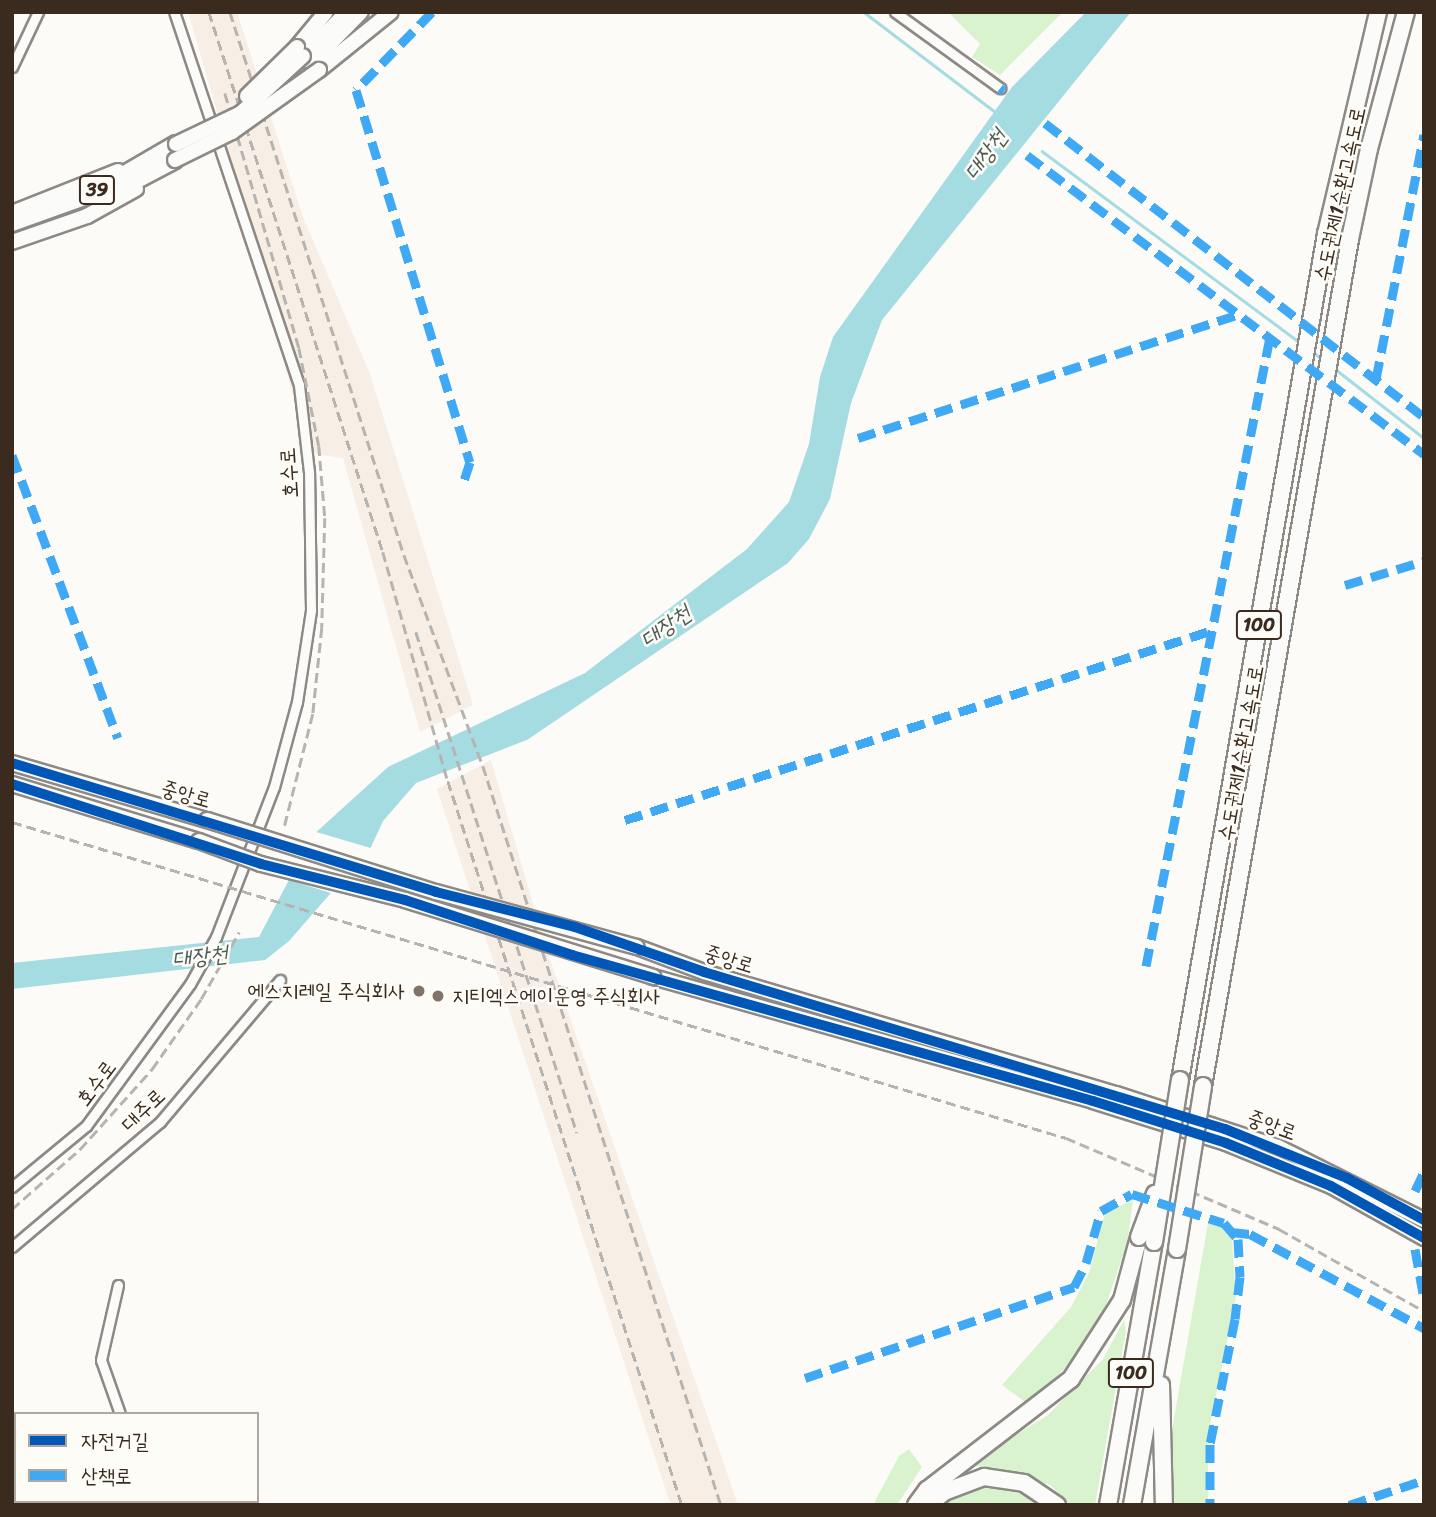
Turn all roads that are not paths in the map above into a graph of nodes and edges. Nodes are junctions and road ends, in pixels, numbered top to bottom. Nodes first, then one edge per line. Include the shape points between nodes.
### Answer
1 (38, 12) edge
2 (174, 12) edge
3 (326, 12) edge
4 (347, 12) edge
5 (361, 12) edge
6 (391, 12) edge
7 (895, 12) edge
8 (1378, 12) edge
9 (1406, 12) edge
10 (307, 59) junction
11 (12, 67) edge
12 (1000, 88) dead end
13 (176, 152) junction
14 (12, 213) edge
15 (12, 223) edge
16 (12, 233) edge
17 (12, 242) edge
18 (12, 763) edge
19 (12, 783) edge
20 (280, 980) dead end
21 (12, 1187) edge
22 (1424, 1220) edge
23 (1424, 1238) edge
24 (1147, 1240) junction
25 (12, 1247) edge
26 (118, 1285) dead end
27 (1161, 1340) junction
28 (119, 1412) edge
29 (916, 1505) edge
30 (929, 1505) edge
31 (1057, 1505) edge
32 (1108, 1505) edge
33 (1132, 1505) edge
34 (1164, 1505) edge

1 - 11 street
2 - 21 street, 호수로 via 299,385 309,472 311,610 297,702 274,787 216,937 190,984 86,1126
3 - 10 main road
4 - 10 main road, 39
5 - 10 main road, 39
6 - 10 main road
7 - 12 street
8 - 24 highway, 수도권제1순환고속도로 / 100, bridge via 1329,221 1167,1163
9 - 27 highway, 수도권제1순환고속도로 / 100, bridge via 1368,149
10 - 13 main road, bridge
10 - 13 main road, 39, bridge via 275,95
13 - 14 main road
13 - 15 highway, 39 via 86,196
13 - 16 highway, 39 via 82,209
13 - 17 main road via 144,185 87,216
18 - 22 main road, 중앙로, bridge via 1116,1094 1278,1147
19 - 23 main road, 중앙로, bridge via 261,864 405,900 1226,1143 1331,1186
20 - 25 street, 대주로 via 160,1122
24 - 29 highway via 1122,1300 1071,1379 935,1483
24 - 32 highway, 수도권제1순환고속도로 / 100
26 - 28 street via 102,1360
27 - 33 highway, 수도권제1순환고속도로 / 100
27 - 34 highway
30 - 31 highway via 944,1492 984,1477 1024,1483

